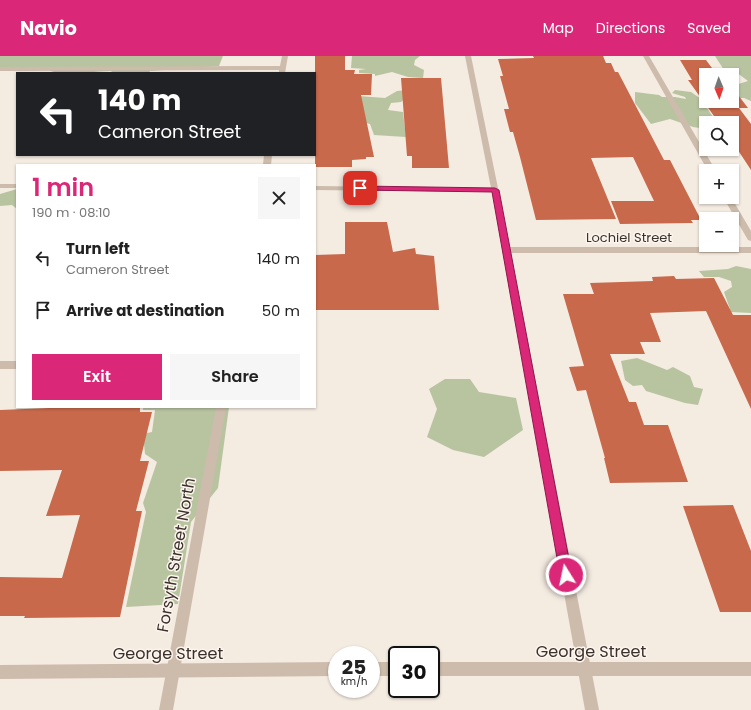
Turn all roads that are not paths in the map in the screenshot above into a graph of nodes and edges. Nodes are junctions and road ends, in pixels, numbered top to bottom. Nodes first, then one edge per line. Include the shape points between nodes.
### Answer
1 (285, 56) edge
2 (468, 56) edge
3 (646, 56) edge
4 (0, 69) edge
5 (283, 71) edge
6 (708, 164) edge
7 (0, 186) edge
8 (16, 186) edge
9 (316, 188) edge
10 (495, 190) junction
11 (732, 204) edge
12 (751, 238) edge
13 (506, 250) junction
14 (751, 250) edge
15 (0, 365) edge
16 (16, 365) edge
17 (221, 408) edge
18 (583, 668) junction
19 (328, 669) edge
20 (440, 669) edge
21 (751, 669) edge
22 (173, 670) junction
23 (0, 672) edge
24 (166, 710) edge
25 (592, 710) edge

1 - 5 street
2 - 10 street
3 - 6 street
4 - 5 street
7 - 8 street
9 - 10 street
10 - 13 street
11 - 12 street
13 - 14 street, Lochiel Street
13 - 18 street
15 - 16 street
17 - 22 street, Forsyth Street North
18 - 20 street, George Street
18 - 21 street, George Street
18 - 25 street
19 - 22 street, George Street
22 - 23 street, George Street
22 - 24 street, Forsyth Street North

